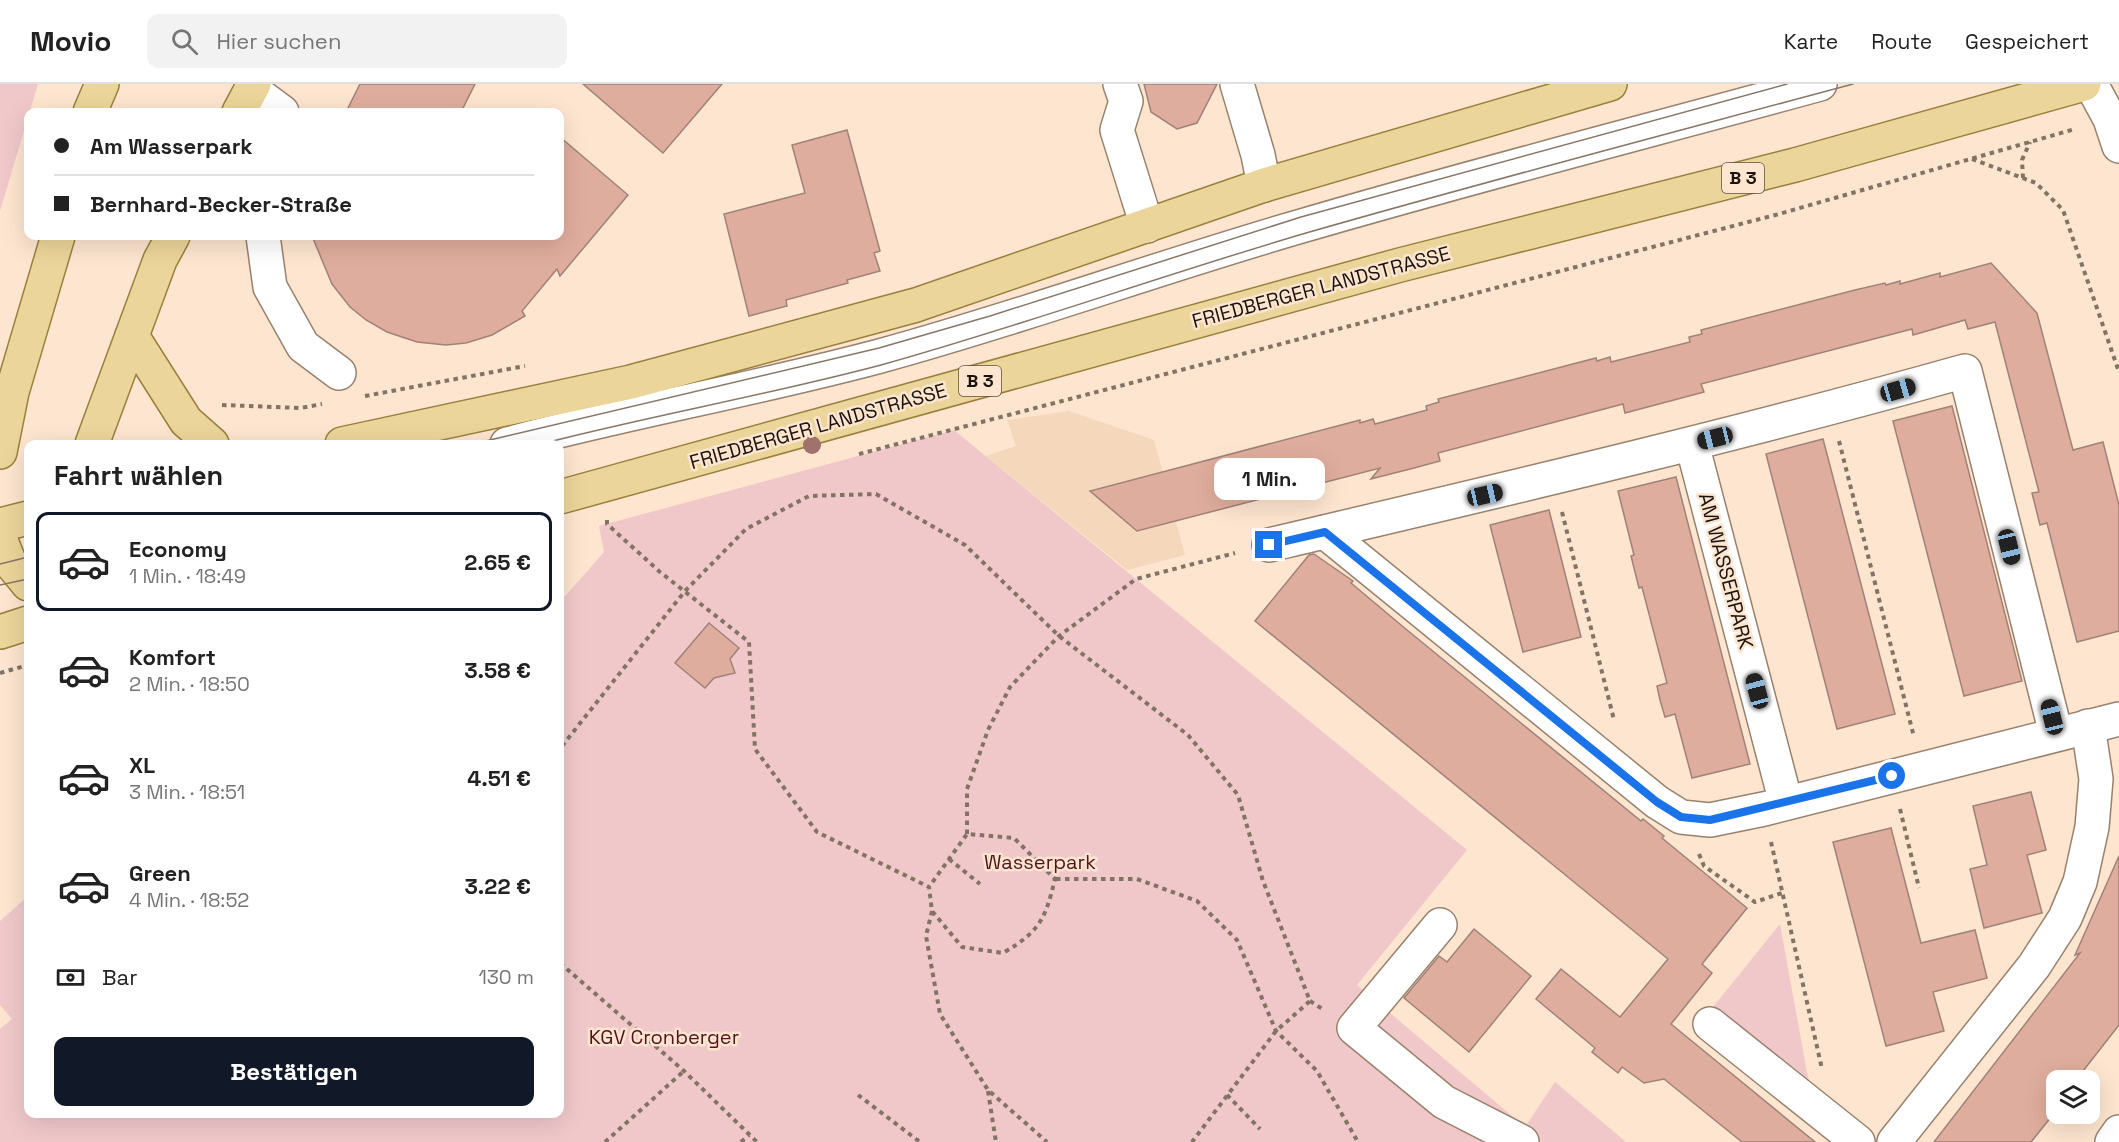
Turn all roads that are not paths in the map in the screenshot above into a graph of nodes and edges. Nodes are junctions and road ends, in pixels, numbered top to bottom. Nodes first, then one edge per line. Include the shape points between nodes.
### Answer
1 (102, 84) edge
2 (1120, 84) edge
3 (1237, 84) edge
4 (1610, 84) edge
5 (1820, 84) edge
6 (2084, 84) edge
7 (2091, 84) edge
8 (248, 95) edge
9 (92, 108) edge
10 (274, 108) edge
11 (2119, 146) edge
12 (1264, 185) junction
13 (1147, 226) junction
14 (57, 240) edge
15 (171, 240) edge
16 (264, 240) edge
17 (132, 336) junction
18 (349, 385) road end
19 (93, 440) edge
20 (207, 440) edge
21 (360, 440) edge
22 (523, 440) edge
23 (1692, 444) junction
24 (1, 448) edge
25 (564, 496) edge
26 (24, 519) edge
27 (0, 525) edge
28 (1325, 532) junction
29 (0, 538) edge
30 (1269, 545) road end
31 (17, 574) edge
32 (24, 624) edge
33 (0, 632) edge
34 (2104, 722) edge
35 (2056, 734) junction
36 (1775, 806) junction
37 (1440, 926) dead end
38 (1710, 1024) dead end
39 (2119, 1132) edge
40 (1847, 1133) edge
41 (1522, 1142) edge
42 (1893, 1142) edge
43 (2112, 1142) edge

1 - 9 main road
2 - 13 street via 1126,101 1117,129
3 - 12 street
4 - 12 main road
5 - 22 street via 1305,224 882,356
6 - 25 main road, FRIEDBERGER LANDSTRASSE / B 3 via 1795,165 1400,265
7 - 11 street
8 - 10 street
12 - 13 main road
13 - 21 main road via 916,305 654,376
14 - 24 main road via 12,392
15 - 17 main road
16 - 18 street via 270,287 303,346
17 - 19 main road
17 - 20 main road via 186,421
23 - 28 street
23 - 35 street via 1965,371
23 - 36 street, AM WASSERPARK
26 - 27 main road
28 - 30 street
28 - 36 street via 1657,802 1681,817 1710,820
29 - 31 main road
32 - 33 main road
34 - 35 street
34 - 42 street via 2092,827 2080,882 2065,918 2034,966
35 - 36 street
37 - 41 street via 1354,1028 1444,1102
38 - 40 street
39 - 43 street

